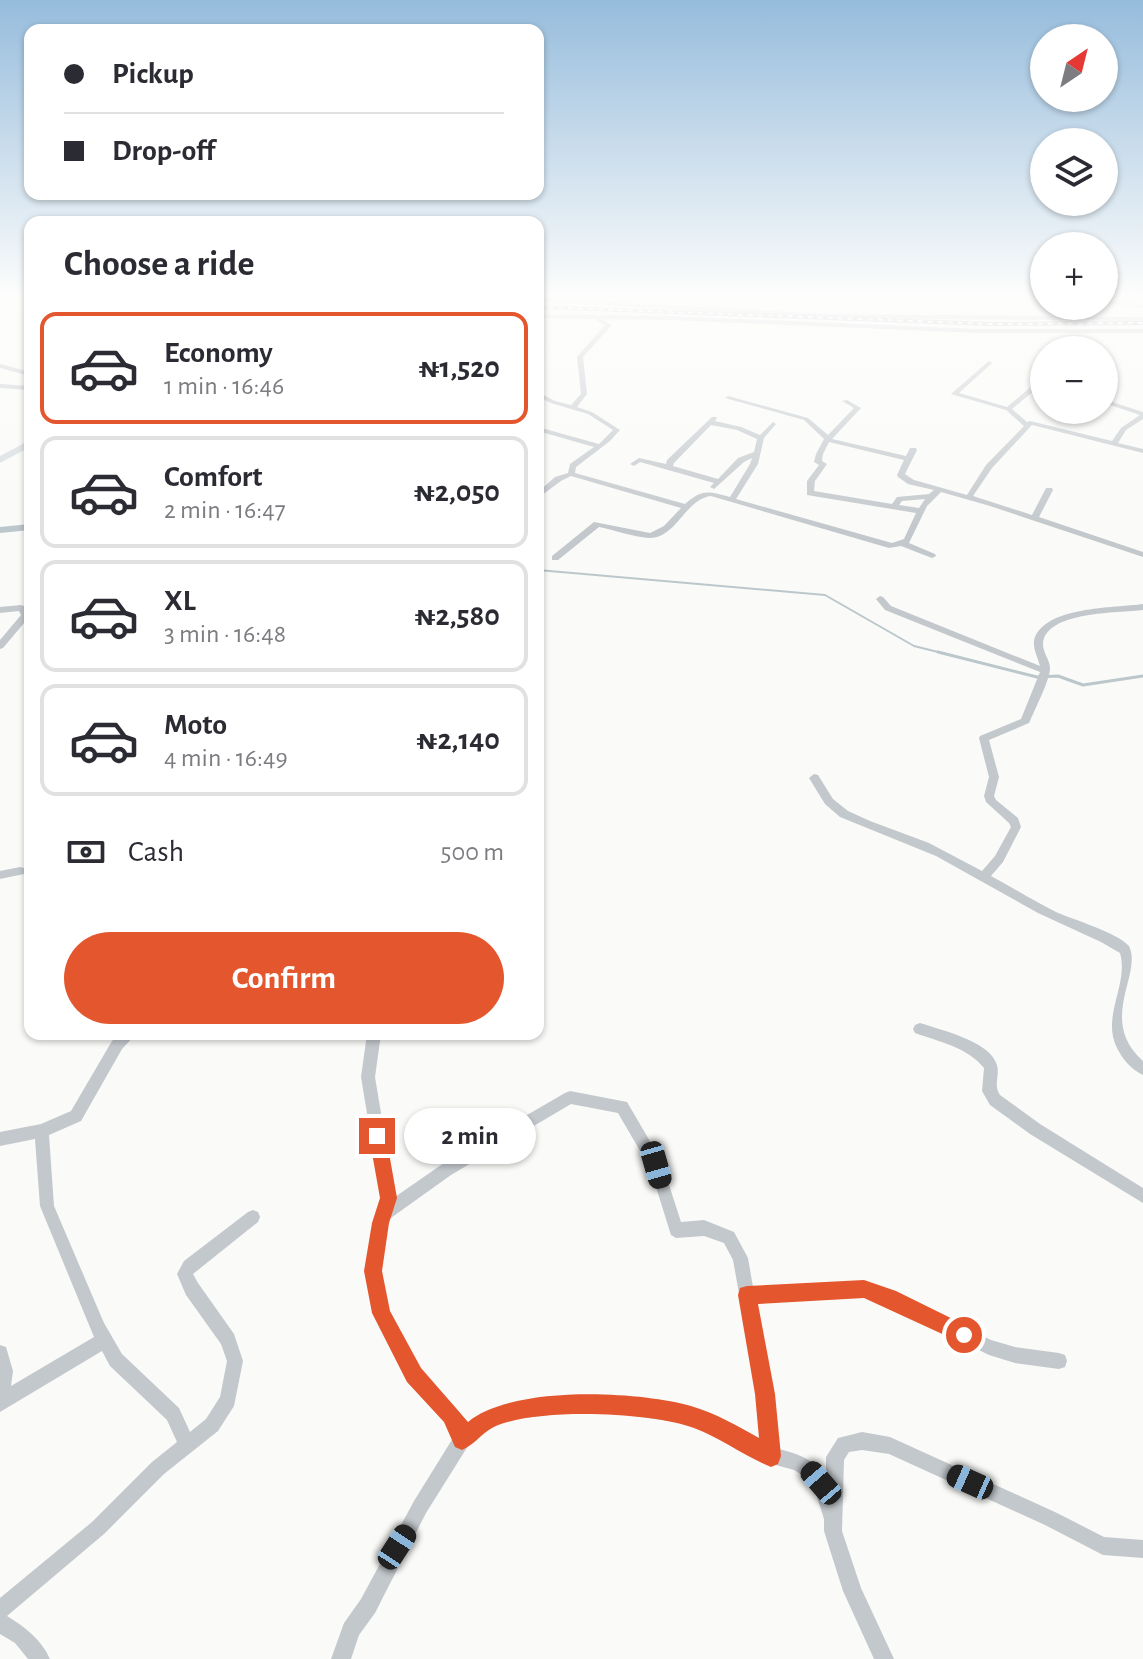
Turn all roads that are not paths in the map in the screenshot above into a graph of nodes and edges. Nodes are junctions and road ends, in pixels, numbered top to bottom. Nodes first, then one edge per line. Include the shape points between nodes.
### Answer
1 (582, 374) edge
2 (976, 374) edge
3 (0, 386) edge
4 (24, 388) edge
5 (1030, 390) edge
6 (544, 397) edge
7 (728, 398) dead end
8 (845, 401) dead end
9 (1118, 406) edge
10 (573, 407) junction
11 (1008, 409) junction
12 (1143, 415) edge
13 (716, 416) dead end
14 (709, 422) junction
15 (773, 424) dead end
16 (1025, 424) junction
17 (544, 431) edge
18 (761, 438) junction
19 (829, 440) junction
20 (1114, 444) junction
21 (24, 446) edge
22 (599, 446) junction
23 (1143, 451) edge
24 (758, 453) junction
25 (0, 460) edge
26 (634, 464) dead end
27 (669, 467) junction
28 (571, 474) junction
29 (719, 482) junction
30 (939, 490) junction
31 (1049, 490) dead end
32 (544, 491) edge
33 (711, 494) junction
34 (930, 496) junction
35 (968, 498) junction
36 (731, 501) junction
37 (895, 506) junction
38 (686, 507) junction
39 (921, 511) junction
40 (1034, 518) junction
41 (904, 544) junction
42 (1142, 552) edge
43 (932, 556) dead end
44 (555, 558) dead end
45 (880, 599) dead end
46 (1143, 607) edge
47 (0, 610) edge
48 (24, 612) edge
49 (24, 617) edge
50 (0, 646) edge
51 (1045, 671) junction
52 (814, 778) dead end
53 (20, 871) dead end
54 (0, 875) edge
55 (983, 878) junction
56 (920, 1029) dead end
57 (124, 1040) edge
58 (373, 1040) edge
59 (1143, 1069) edge
60 (42, 1131) junction
61 (0, 1139) edge
62 (1143, 1196) edge
63 (383, 1215) junction
64 (253, 1217) dead end
65 (747, 1295) junction
66 (105, 1340) junction
67 (0, 1353) edge
68 (1059, 1361) dead end
69 (0, 1403) edge
70 (462, 1440) junction
71 (187, 1445) junction
72 (771, 1456) junction
73 (834, 1521) junction
74 (1143, 1549) edge
75 (0, 1610) edge
76 (0, 1623) edge
77 (40, 1659) edge
78 (341, 1659) edge
79 (884, 1659) edge

1 - 10 street via 584,394
2 - 11 street via 954,394
3 - 4 street
5 - 11 street
6 - 10 street
7 - 19 street via 806,419
8 - 19 street via 857,410
9 - 12 street
10 - 22 street via 617,430
11 - 16 street
12 - 20 street via 1123,429
13 - 14 street
14 - 18 street
14 - 27 street
15 - 18 street
16 - 20 street
16 - 35 street
17 - 22 street
18 - 24 street
19 - 30 street via 911,455 903,478
19 - 37 street via 818,455 823,464 810,493
20 - 23 street
21 - 25 main road
22 - 28 street via 573,466
24 - 29 street via 741,460
24 - 36 street
26 - 27 street via 639,460
27 - 29 street
28 - 32 street
28 - 38 street
29 - 33 street
30 - 34 street
30 - 35 street
31 - 40 street
33 - 36 street
33 - 38 street
34 - 37 street via 905,498
34 - 39 street
35 - 40 street
36 - 41 street via 881,545
37 - 39 street
38 - 44 street via 667,528 651,536 597,524
39 - 41 street
40 - 42 street
41 - 43 street
45 - 51 street via 888,608
46 - 51 street via 1077,614 1049,626 1039,638
47 - 48 street
49 - 50 street
51 - 55 street via 1025,721 984,738 994,777 991,802 1016,827
52 - 55 street via 837,809 924,845
53 - 54 street
55 - 59 street via 1113,942 1133,958 1134,986 1121,1045
56 - 62 street via 979,1053 991,1066 989,1091 995,1100
57 - 60 street via 76,1116
58 - 63 street via 368,1077 387,1180
60 - 61 street
60 - 66 street via 47,1206
63 - 65 street via 446,1170 570,1097 622,1107 656,1165 676,1230 704,1228 729,1237 740,1258
63 - 70 street via 373,1271 381,1313 414,1375 451,1415
64 - 71 street via 185,1274 228,1340 235,1361 228,1400 212,1425
65 - 68 street via 864,1289 989,1347
65 - 72 street
66 - 69 street
66 - 71 street via 116,1360 173,1414
67 - 69 street via 5,1371
70 - 72 street via 487,1419 516,1411 613,1405 691,1416
70 - 78 street via 351,1630
71 - 75 street
72 - 73 street via 810,1470 821,1483
73 - 74 street via 835,1457 844,1444 862,1441 890,1446 1103,1546
73 - 79 street via 844,1569
76 - 77 street via 22,1636

